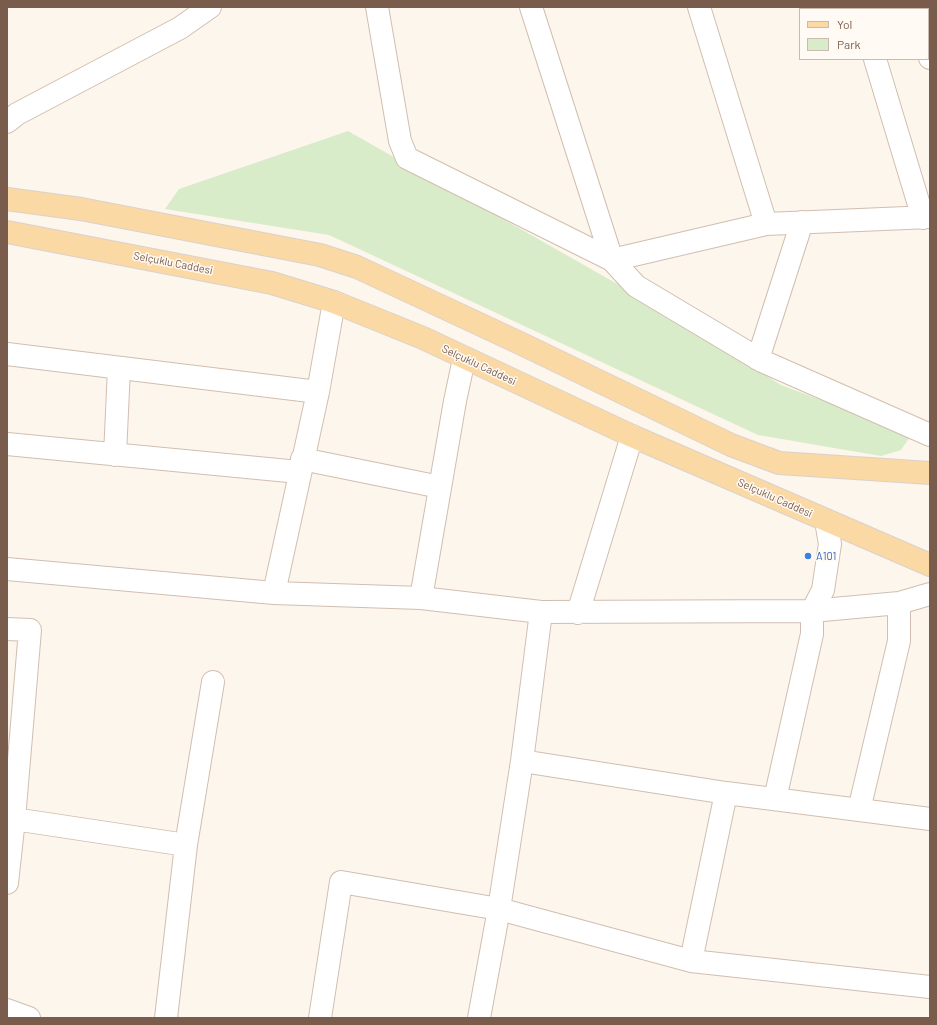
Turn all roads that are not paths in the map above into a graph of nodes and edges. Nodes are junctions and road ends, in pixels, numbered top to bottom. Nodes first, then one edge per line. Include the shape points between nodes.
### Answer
1 (210, 7) edge
2 (377, 7) edge
3 (531, 7) edge
4 (698, 7) edge
5 (876, 60) edge
6 (7, 122) edge
7 (7, 199) edge
8 (926, 218) edge
9 (802, 222) junction
10 (766, 224) junction
11 (7, 232) edge
12 (612, 260) junction
13 (334, 302) junction
14 (7, 354) edge
15 (464, 359) junction
16 (758, 359) junction
17 (119, 368) junction
18 (318, 392) junction
19 (930, 435) edge
20 (632, 436) junction
21 (7, 444) edge
22 (115, 455) junction
23 (300, 466) junction
24 (930, 473) edge
25 (440, 487) junction
26 (826, 521) junction
27 (930, 565) edge
28 (7, 569) edge
29 (274, 593) junction
30 (930, 594) edge
31 (421, 598) junction
32 (900, 603) junction
33 (812, 611) junction
34 (542, 612) junction
35 (578, 613) junction
36 (7, 629) edge
37 (213, 682) dead end
38 (522, 760) junction
39 (726, 793) junction
40 (775, 799) junction
41 (859, 810) junction
42 (14, 819) junction
43 (930, 819) edge
44 (186, 845) junction
45 (7, 883) edge
46 (499, 909) junction
47 (691, 961) junction
48 (930, 987) edge
49 (7, 1010) edge
50 (29, 1018) edge
51 (166, 1018) edge
52 (320, 1018) edge
53 (479, 1018) edge

1 - 6 street via 180,28 17,114
2 - 12 street via 400,141 407,158
3 - 12 street
4 - 10 street
5 - 8 street
7 - 24 main road via 81,209 320,255 357,267 731,445 779,463
8 - 9 street
9 - 10 street
9 - 16 street
10 - 12 street
11 - 13 main road, Selçuklu Caddesi via 272,283
12 - 16 street via 636,286
13 - 15 main road, Selçuklu Caddesi via 423,338
13 - 18 street
14 - 17 street
15 - 20 main road, Selçuklu Caddesi
15 - 25 street
16 - 19 street
17 - 18 street
17 - 22 street
18 - 23 street
20 - 26 main road, Selçuklu Caddesi
20 - 35 street
21 - 22 street
22 - 23 street
23 - 25 street
23 - 29 street
25 - 31 street
26 - 27 main road, Selçuklu Caddesi
26 - 33 street via 830,544 823,590
28 - 29 street
29 - 31 street
30 - 32 street
31 - 34 street
32 - 33 street
32 - 41 street via 899,641
33 - 35 street
33 - 40 street via 812,634
34 - 35 street
34 - 38 street
36 - 42 street via 30,630
37 - 44 street
38 - 39 street
38 - 46 street
39 - 40 street
39 - 47 street
40 - 41 street
41 - 43 street
42 - 44 street
42 - 45 street
44 - 51 street
46 - 47 street
46 - 52 street via 341,882
46 - 53 street
47 - 48 street
49 - 50 street

